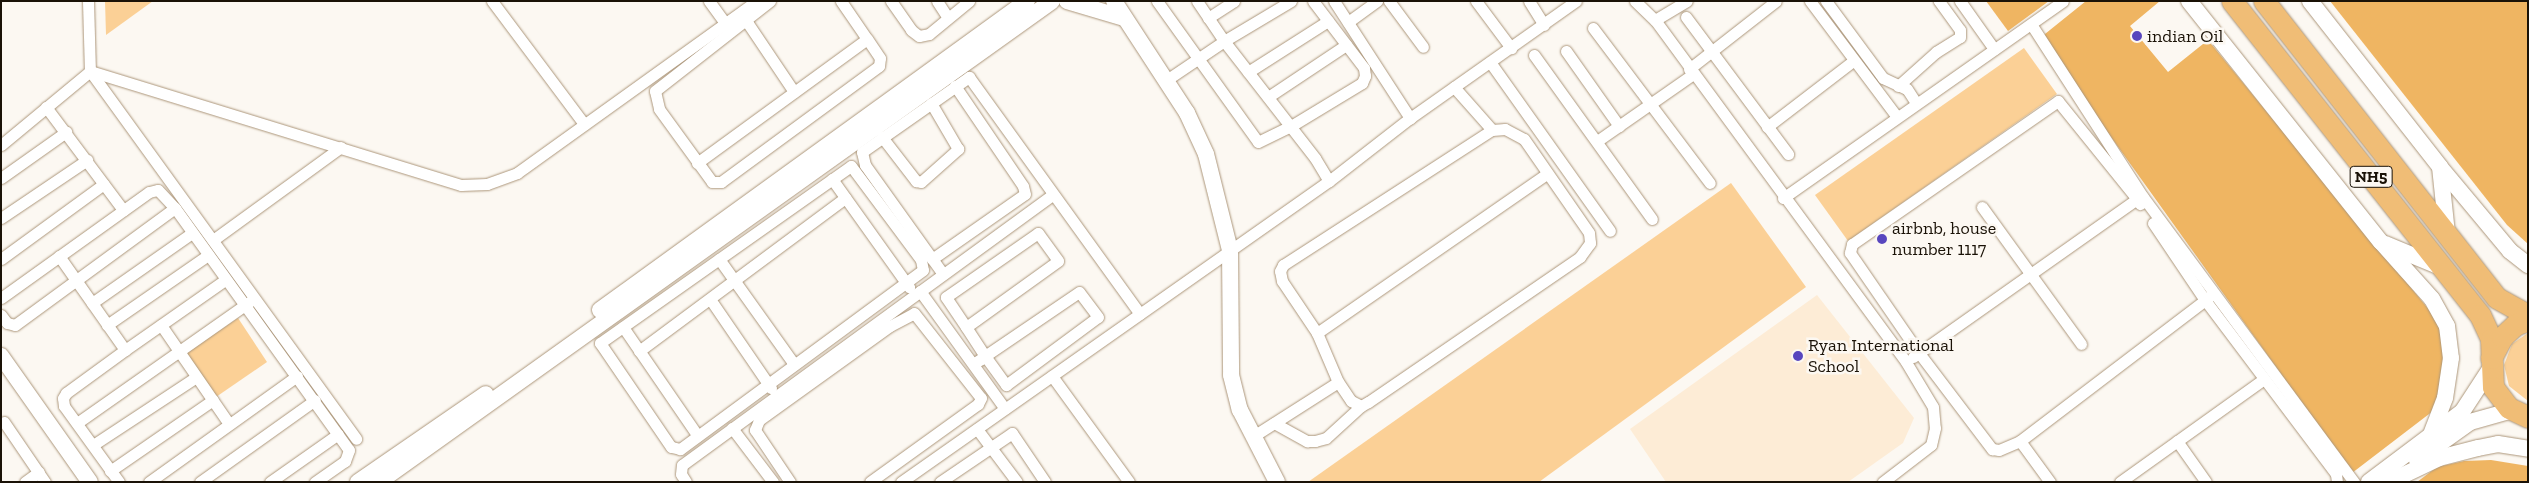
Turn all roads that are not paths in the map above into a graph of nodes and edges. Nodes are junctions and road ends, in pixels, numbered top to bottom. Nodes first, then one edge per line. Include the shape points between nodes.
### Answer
1 (88, 1) edge
2 (492, 1) edge
3 (709, 1) edge
4 (756, 1) edge
5 (770, 1) edge
6 (841, 1) edge
7 (891, 1) edge
8 (937, 1) edge
9 (969, 1) edge
10 (1027, 1) edge
11 (1052, 1) edge
12 (1067, 1) edge
13 (1157, 1) edge
14 (1197, 1) edge
15 (1234, 1) edge
16 (1291, 1) edge
17 (1313, 1) edge
18 (1334, 1) edge
19 (1377, 1) edge
20 (1389, 1) edge
21 (1476, 1) edge
22 (1529, 1) edge
23 (1576, 1) edge
24 (1634, 1) edge
25 (1687, 1) edge
26 (1776, 1) edge
27 (1810, 1) edge
28 (1826, 1) edge
29 (1939, 1) edge
30 (1960, 1) edge
31 (2063, 1) edge
32 (2189, 1) edge
33 (2232, 1) edge
34 (2264, 1) edge
35 (2310, 1) edge
36 (1119, 7) edge
37 (1686, 17) dead end
38 (948, 18) junction
39 (1208, 18) junction
40 (745, 19) junction
41 (1655, 20) junction
42 (1328, 21) junction
43 (1348, 22) junction
44 (725, 23) junction
45 (2031, 24) junction
46 (1544, 25) junction
47 (1593, 28) dead end
48 (867, 38) junction
49 (1224, 41) junction
50 (1346, 45) junction
51 (1423, 47) dead end
52 (1511, 48) junction
53 (1994, 49) junction
54 (1566, 51) dead end
55 (1711, 51) junction
56 (1534, 56) dead end
57 (1198, 59) junction
58 (1854, 61) junction
59 (1490, 62) junction
60 (90, 71) junction
61 (1248, 72) junction
62 (1691, 72) junction
63 (1165, 81) junction
64 (955, 86) junction
65 (1898, 86) junction
66 (1454, 87) junction
67 (794, 92) junction
68 (1268, 97) junction
69 (930, 103) junction
70 (1916, 103) junction
71 (1650, 106) junction
72 (46, 107) junction
73 (1897, 117) junction
74 (1410, 118) junction
75 (584, 124) junction
76 (1291, 126) junction
77 (1619, 126) junction
78 (1767, 127) junction
79 (1492, 130) junction
80 (66, 132) junction
81 (882, 137) junction
82 (1596, 141) junction
83 (1, 145) edge
84 (340, 147) junction
85 (1788, 154) dead end
86 (87, 160) junction
87 (697, 163) junction
88 (2440, 167) junction
89 (1547, 174) junction
90 (1, 178) edge
91 (832, 179) junction
92 (1329, 181) junction
93 (1710, 183) dead end
94 (104, 184) junction
95 (1053, 194) junction
96 (846, 198) junction
97 (1783, 198) junction
98 (2137, 199) junction
99 (1982, 207) dead end
100 (175, 208) junction
101 (123, 210) junction
102 (1, 218) edge
103 (1652, 219) dead end
104 (1610, 231) dead end
105 (192, 232) junction
106 (2447, 234) junction
107 (212, 240) junction
108 (2380, 242) junction
109 (1230, 250) junction
110 (208, 255) junction
111 (59, 256) junction
112 (1, 259) edge
113 (719, 259) junction
114 (932, 259) junction
115 (2528, 265) edge
116 (2443, 268) junction
117 (943, 274) junction
118 (2030, 276) junction
119 (75, 279) junction
120 (225, 280) junction
121 (736, 280) junction
122 (905, 281) junction
123 (918, 293) junction
124 (2209, 297) junction
125 (1, 298) edge
126 (254, 298) junction
127 (710, 299) junction
128 (92, 303) junction
129 (243, 306) junction
130 (1, 314) edge
131 (1140, 314) junction
132 (2528, 315) edge
133 (2528, 320) edge
134 (161, 325) junction
135 (108, 326) junction
136 (623, 327) junction
137 (966, 328) junction
138 (1317, 333) junction
139 (2081, 344) dead end
140 (177, 349) junction
141 (125, 350) junction
142 (639, 351) junction
143 (1919, 353) junction
144 (1, 356) edge
145 (985, 356) junction
146 (1906, 362) junction
147 (794, 364) junction
148 (973, 364) junction
149 (2490, 365) junction
150 (297, 376) junction
151 (1052, 376) junction
152 (196, 377) junction
153 (2264, 379) junction
154 (1338, 382) junction
155 (768, 383) junction
156 (777, 395) junction
157 (212, 400) junction
158 (315, 400) junction
159 (1361, 406) junction
160 (1004, 409) junction
161 (2520, 413) edge
162 (2, 422) edge
163 (77, 423) junction
164 (1274, 423) junction
165 (229, 424) junction
166 (948, 425) junction
167 (732, 428) junction
168 (977, 429) junction
169 (338, 434) junction
170 (2431, 435) junction
171 (698, 436) junction
172 (1252, 437) junction
173 (356, 439) dead end
174 (961, 440) junction
175 (2020, 441) junction
176 (2177, 441) junction
177 (93, 445) junction
178 (990, 447) junction
179 (2528, 449) edge
180 (110, 471) junction
181 (42, 477) edge
182 (25, 482) edge
183 (90, 482) edge
184 (119, 482) edge
185 (149, 482) edge
186 (200, 482) edge
187 (270, 482) edge
188 (315, 482) edge
189 (358, 482) edge
190 (379, 482) edge
191 (686, 482) edge
192 (773, 482) edge
193 (790, 482) edge
194 (870, 482) edge
195 (901, 482) edge
196 (940, 482) edge
197 (1017, 482) edge
198 (1045, 482) edge
199 (1129, 482) edge
200 (1277, 482) edge
201 (1883, 482) edge
202 (2050, 482) edge
203 (2120, 482) edge
204 (2206, 482) edge
205 (2337, 482) edge
206 (2354, 482) edge
207 (2369, 482) edge
208 (2388, 482) edge

1 - 60 street
2 - 75 street
3 - 44 street
4 - 44 street
5 - 40 street
6 - 48 street
7 - 38 street via 919,36 929,34
8 - 38 street
9 - 38 street
10 - 189 main road
11 - 190 main road
12 - 36 main road
13 - 57 street
14 - 39 street
15 - 39 street
16 - 49 street
17 - 42 street
18 - 43 street
19 - 43 street
20 - 51 street
21 - 52 street
22 - 46 street
23 - 46 street
24 - 41 street
25 - 41 street
26 - 55 street
27 - 58 street
28 - 65 street via 1884,78
29 - 65 street via 1960,30 1960,37 1936,52
30 - 53 street
31 - 45 street
32 - 108 main road
33 - 116 highway, NH5
34 - 106 highway, NH5
35 - 88 main road
36 - 63 main road
37 - 55 street
39 - 49 street
40 - 67 street
40 - 87 street via 655,91 659,108
41 - 62 street
42 - 50 street
42 - 61 street
43 - 74 street
44 - 75 street
45 - 53 street
45 - 124 street
46 - 52 street
47 - 71 street
48 - 67 street
48 - 87 street via 881,63 871,72 721,182 712,182
49 - 57 street
49 - 61 street
50 - 68 street
50 - 76 street via 1364,68 1362,83
52 - 59 street
53 - 70 street
54 - 77 street
55 - 62 street
55 - 78 street
56 - 82 street
57 - 63 street
57 - 76 street via 1258,142
58 - 73 street
58 - 78 street
59 - 66 street
59 - 104 street
60 - 72 street
60 - 84 street
60 - 107 street
61 - 68 street
62 - 71 street
62 - 97 street
63 - 109 main road via 1186,113 1206,154
64 - 69 street
64 - 95 street via 969,77
64 - 114 street via 1023,186 1025,194
65 - 70 street via 1907,89
66 - 74 street
66 - 79 street
67 - 87 street
68 - 76 street
69 - 81 street
69 - 81 street via 958,149 921,182 916,182
70 - 73 street
71 - 77 street
71 - 93 street
72 - 80 street
72 - 83 street
73 - 97 street
74 - 92 street
75 - 84 street via 517,172 487,184 461,185
76 - 92 street
77 - 82 street
78 - 85 street
79 - 89 street via 1505,129 1524,139
79 - 138 street via 1283,265 1280,271 1282,281
80 - 86 street
80 - 90 street
81 - 114 street via 862,152 862,157
82 - 103 street
84 - 107 street
86 - 94 street
86 - 102 street
88 - 106 main road
88 - 115 main road via 2510,251
89 - 138 street
89 - 159 street via 1589,232 1590,244 1585,251
91 - 96 street
91 - 113 street
91 - 122 street via 851,166 920,260 923,270
92 - 109 street
94 - 101 street
94 - 112 street
95 - 117 street
95 - 131 street
96 - 121 street
96 - 122 street
97 - 146 street
98 - 118 street
98 - 124 street
98 - 143 street via 2062,102 2054,102 1850,249 1852,257
99 - 118 street
100 - 101 street via 163,194 154,190
100 - 105 street
100 - 119 street
101 - 111 street
105 - 110 street
105 - 128 street
106 - 132 highway, NH5 via 2497,298
107 - 126 street
108 - 116 main road
108 - 170 main road via 2432,299 2447,326 2451,358 2446,398
109 - 131 street
109 - 172 main road via 1231,375 1240,410
110 - 120 street
110 - 135 street
111 - 119 street
111 - 125 street
113 - 121 street
113 - 136 street
114 - 117 street
116 - 149 highway, NH5 via 2485,323 2490,339
117 - 123 street
118 - 139 street
118 - 143 street
119 - 128 street
119 - 130 street via 15,326 7,323
120 - 129 street
120 - 134 street
121 - 127 street
121 - 147 street
122 - 123 street
122 - 147 street
123 - 148 street
123 - 156 street
124 - 153 street
124 - 175 street
124 - 206 street
126 - 129 street
126 - 173 street
127 - 142 street
127 - 155 street
128 - 135 street
129 - 140 street
129 - 150 street
131 - 151 street
133 - 149 highway via 2502,337
134 - 140 street
134 - 141 street
135 - 141 street
136 - 142 street
136 - 171 street via 600,343 671,447 680,449
137 - 137 street via 1058,261 1038,233 946,297
137 - 145 street
138 - 154 street
140 - 152 street
140 - 163 street
141 - 163 street via 66,392 64,406
142 - 171 street
143 - 146 street
143 - 175 street via 1988,447 1998,450
144 - 183 main road
145 - 145 street via 1079,292 1098,317 1006,385
145 - 148 street
146 - 201 street via 1933,406 1935,428 1931,445
147 - 155 street
148 - 160 street
149 - 161 highway, NH5 via 2497,394
149 - 170 main road via 2462,412
150 - 158 street
150 - 165 street
151 - 160 street
151 - 199 street
152 - 157 street
152 - 177 street
153 - 176 street
153 - 205 street via 2336,474
154 - 159 street via 1351,401
154 - 164 street
155 - 156 street
155 - 171 street
156 - 167 street
157 - 165 street
157 - 180 street
158 - 169 street
158 - 186 street
159 - 164 street via 1326,438 1314,441 1307,441
160 - 168 street
161 - 208 main road via 2470,422
162 - 181 street
163 - 177 street
164 - 172 street
165 - 185 street
166 - 174 street
166 - 193 street via 978,404 979,392 918,314 911,312 759,420 755,430
166 - 194 street
167 - 191 street via 682,465 681,474
167 - 192 street
168 - 174 street
168 - 178 street
169 - 187 street
169 - 188 street via 349,450 349,457
170 - 207 main road
172 - 200 main road
174 - 195 street
175 - 202 street
176 - 203 street
176 - 204 street
177 - 180 street
178 - 196 street
178 - 197 street
178 - 198 street via 1012,433
179 - 208 main road via 2498,444 2478,448 2439,458
180 - 184 street
181 - 182 street

